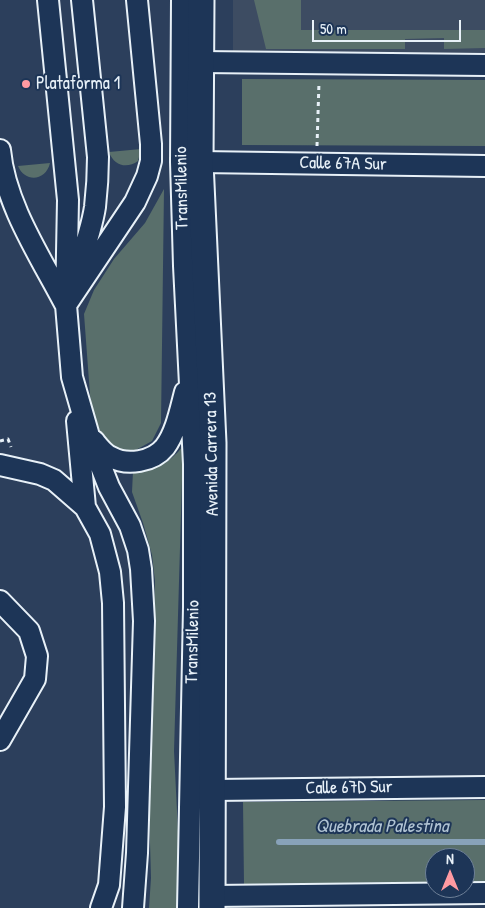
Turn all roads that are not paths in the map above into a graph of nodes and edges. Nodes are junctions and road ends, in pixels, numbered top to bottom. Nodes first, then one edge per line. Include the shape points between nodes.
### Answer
1 (48, 0) edge
2 (82, 0) edge
3 (137, 0) edge
4 (182, 0) edge
5 (201, 0) edge
6 (201, 62) junction
7 (485, 65) edge
8 (0, 150) edge
9 (200, 162) junction
10 (485, 166) edge
11 (66, 306) junction
12 (208, 314) junction
13 (190, 376) junction
14 (72, 377) junction
15 (89, 436) junction
16 (0, 465) edge
17 (85, 507) junction
18 (0, 601) edge
19 (0, 740) edge
20 (485, 787) edge
21 (213, 790) junction
22 (485, 893) edge
23 (212, 902) edge
24 (101, 908) edge
25 (133, 908) edge
26 (188, 908) edge

1 - 11 street, TransMilenio via 68,200
2 - 11 street, TransMilenio via 98,181 89,232
3 - 11 street, TransMilenio via 151,161 134,202
4 - 13 street, TransMilenio via 181,162
5 - 6 main road, Avenida Carrera 13
6 - 7 street
6 - 9 main road, Avenida Carrera 13
8 - 11 street, TransMilenio via 1,164 16,210
9 - 10 street, Calle 67A Sur
9 - 12 main road, Avenida Carrera 13
11 - 14 street, TransMilenio
12 - 13 street, TransMilenio
12 - 21 main road, Avenida Carrera 13 via 213,443
13 - 15 street, TransMilenio via 171,435 155,456 144,460 116,460
13 - 26 street, TransMilenio via 194,607
14 - 15 street, TransMilenio
14 - 17 street, TransMilenio
15 - 25 street, TransMilenio via 130,526 142,569 144,631
16 - 17 street, TransMilenio via 54,480
17 - 24 street, TransMilenio via 100,534 114,603 115,807 110,885
18 - 19 street via 29,631 37,656 35,678
20 - 21 street, Calle 67D Sur
21 - 23 main road, Avenida Carrera 13
22 - 23 street

